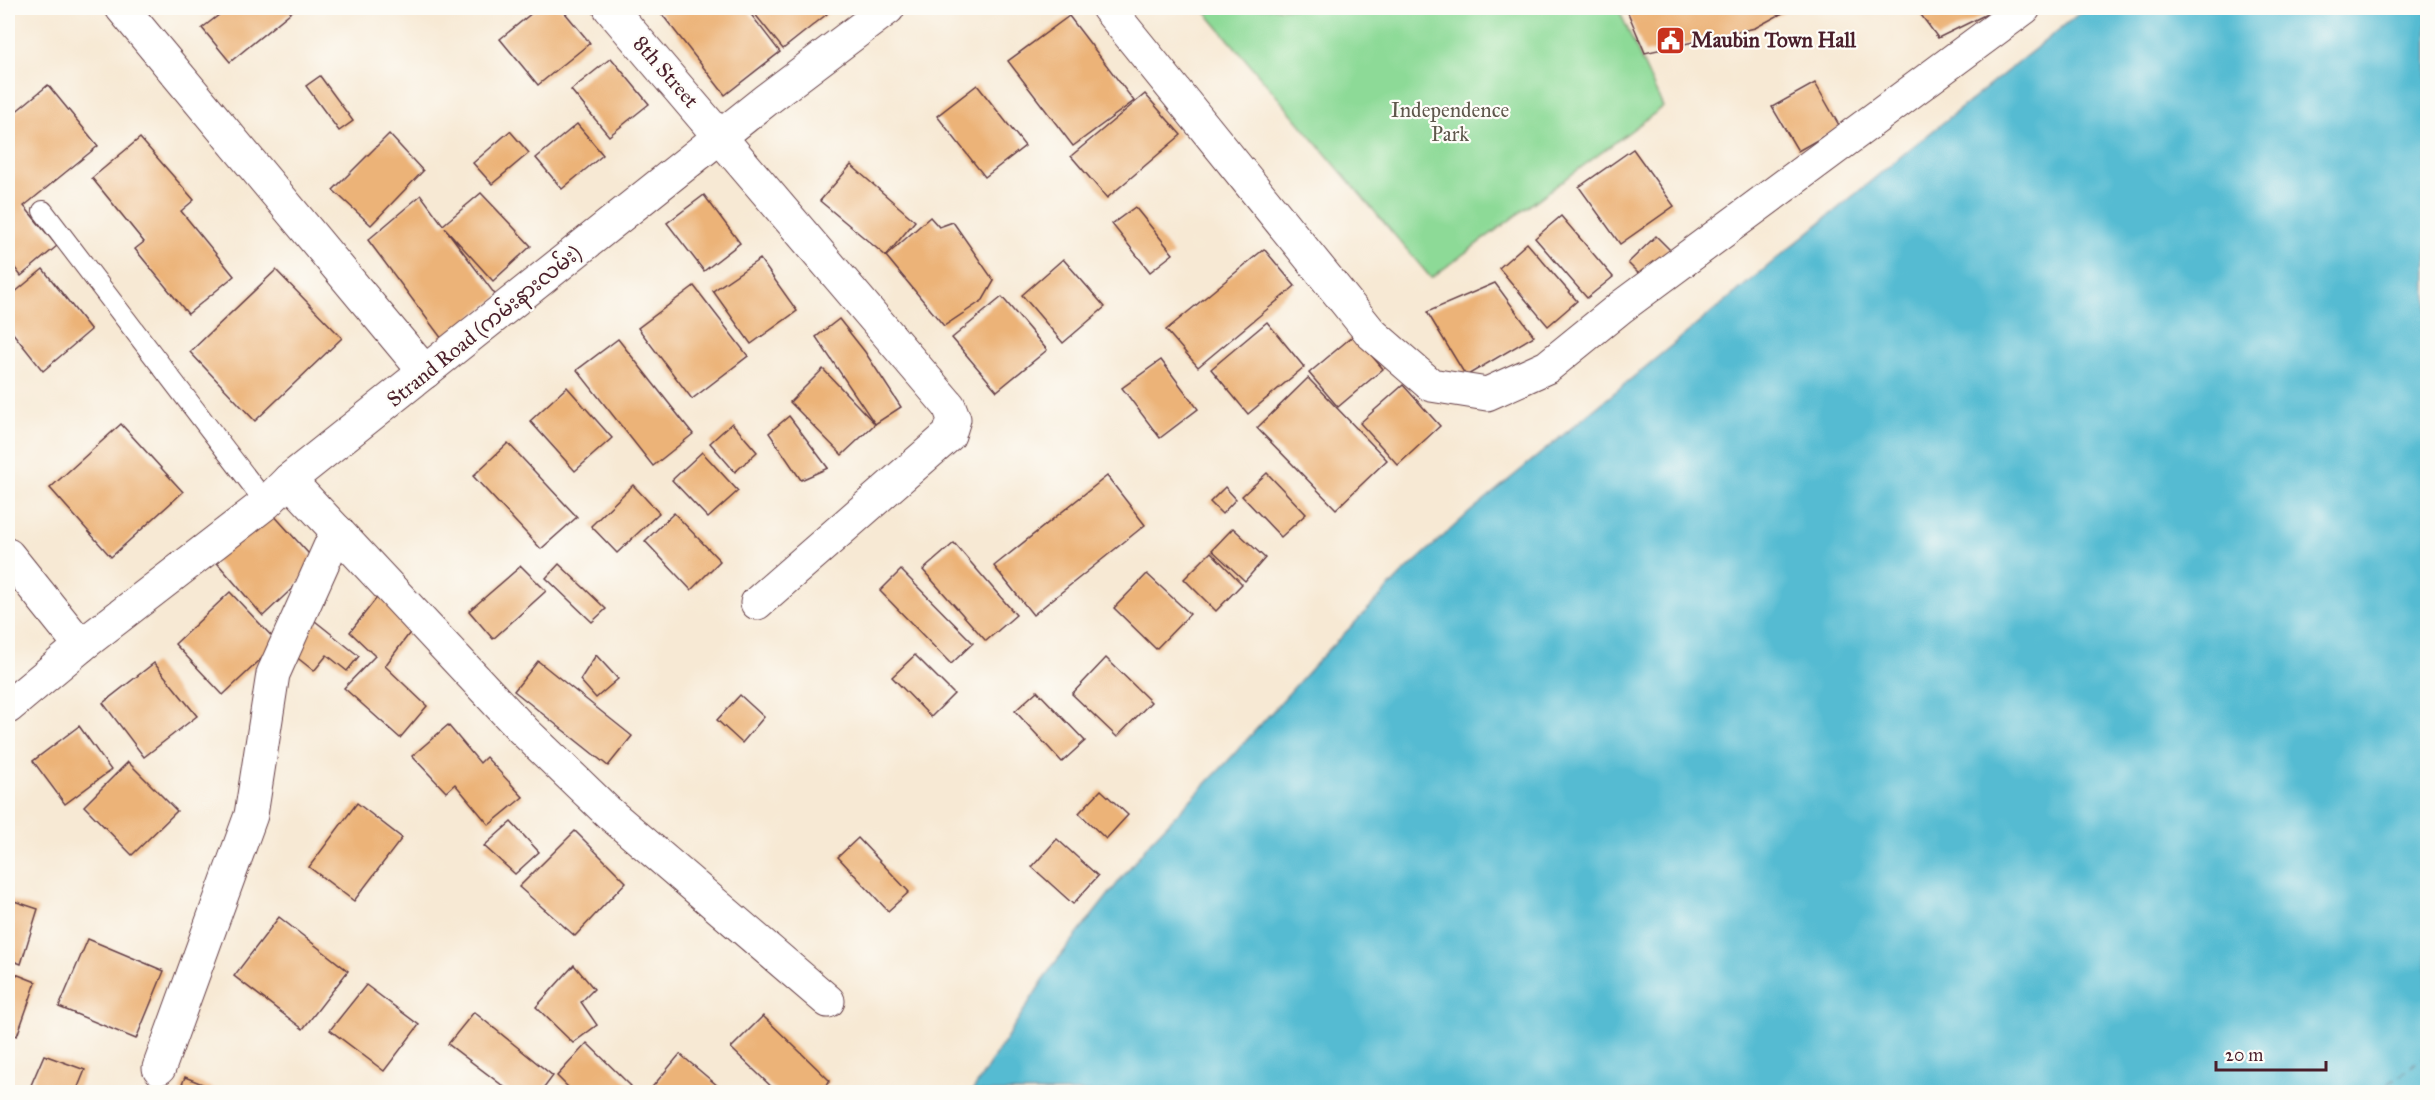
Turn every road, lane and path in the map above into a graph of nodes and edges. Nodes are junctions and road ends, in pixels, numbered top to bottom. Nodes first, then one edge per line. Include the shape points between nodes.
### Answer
1 (122, 8) edge
2 (610, 8) edge
3 (888, 8) edge
4 (1108, 8) edge
5 (2024, 8) edge
6 (721, 136) junction
7 (43, 211) dead end
8 (425, 372) junction
9 (290, 480) junction
10 (266, 503) junction
11 (337, 531) junction
12 (8, 555) edge
13 (758, 603) dead end
14 (81, 646) junction
15 (8, 707) edge
16 (828, 1001) dead end
17 (159, 1068) dead end

1 - 8 street
2 - 6 street, 8th Street
3 - 6 street, Strand Road (ကမ်းနားလမ်း)
4 - 5 street via 1371,333 1431,385 1487,394 1547,367 1621,307
6 - 8 street, Strand Road (ကမ်းနားလမ်း)
6 - 13 street, 8th Street via 949,406 954,419 949,435
7 - 10 lane
8 - 9 street, Strand Road (ကမ်းနားလမ်း)
9 - 10 street, Strand Road (ကမ်းနားလမ်း)
9 - 11 street
10 - 14 street, Strand Road (ကမ်းနားလမ်း)
11 - 16 street via 523,730 609,813
11 - 17 street via 273,674 251,814
12 - 14 street
14 - 15 street, Strand Road (ကမ်းနားလမ်း)

